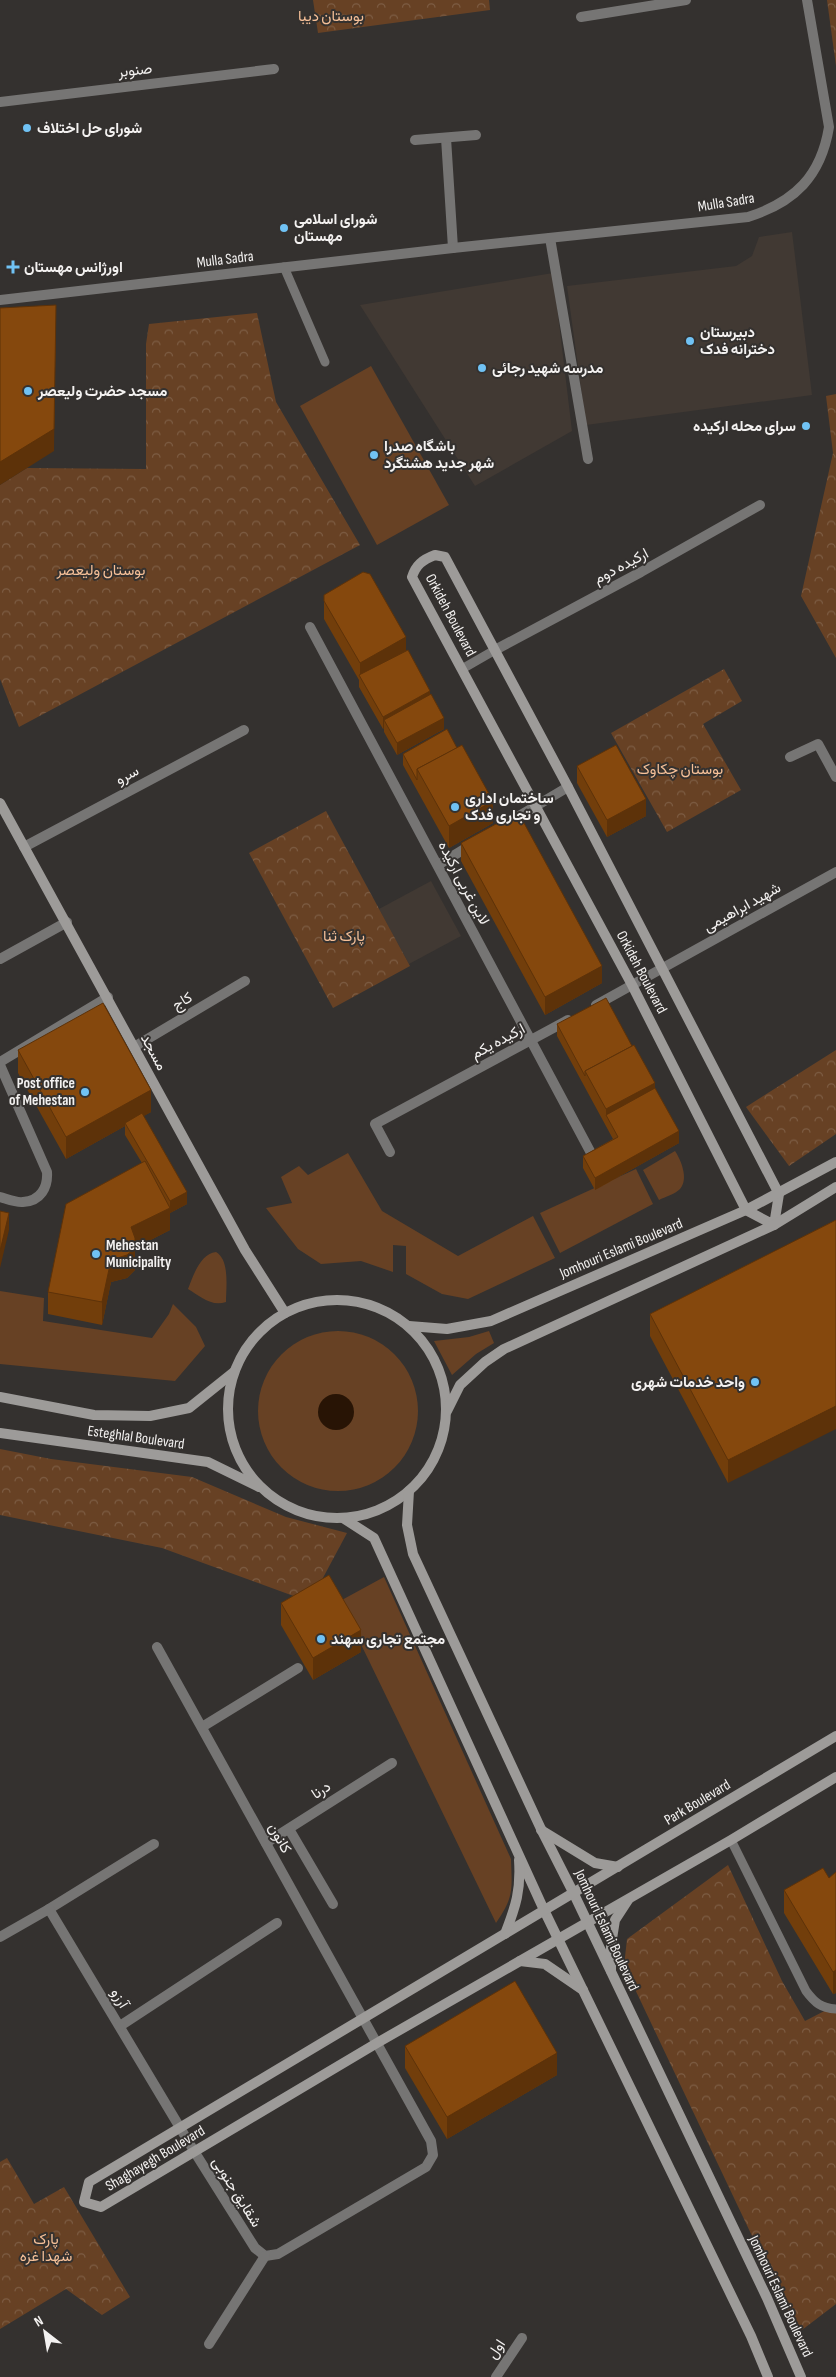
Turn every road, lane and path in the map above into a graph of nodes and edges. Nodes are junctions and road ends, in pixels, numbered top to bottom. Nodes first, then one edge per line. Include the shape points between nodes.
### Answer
1 (686, 0) edge
2 (807, 0) edge
3 (580, 17) dead end
4 (274, 69) dead end
5 (0, 102) edge
6 (476, 135) dead end
7 (446, 138) junction
8 (415, 140) dead end
9 (550, 238) junction
10 (454, 248) junction
11 (284, 267) junction
12 (0, 300) edge
13 (325, 362) dead end
14 (588, 459) dead end
15 (760, 506) dead end
16 (310, 627) dead end
17 (495, 650) junction
18 (462, 669) junction
19 (244, 730) dead end
20 (790, 757) dead end
21 (836, 777) edge
22 (568, 787) junction
23 (0, 803) edge
24 (537, 806) junction
25 (504, 826) edge
26 (479, 840) edge
27 (24, 847) junction
28 (438, 865) junction
29 (836, 872) edge
30 (67, 922) junction
31 (0, 959) edge
32 (663, 968) junction
33 (245, 981) dead end
34 (632, 985) junction
35 (108, 997) junction
36 (590, 1008) edge
37 (574, 1017) edge
38 (532, 1040) junction
39 (134, 1046) junction
40 (0, 1064) edge
41 (390, 1152) dead end
42 (591, 1153) edge
43 (836, 1162) edge
44 (836, 1187) edge
45 (779, 1194) junction
46 (0, 1197) edge
47 (746, 1210) junction
48 (774, 1225) junction
49 (285, 1313) junction
50 (409, 1326) junction
51 (234, 1372) junction
52 (0, 1397) edge
53 (447, 1412) junction
54 (0, 1433) edge
55 (262, 1488) junction
56 (409, 1491) junction
57 (343, 1518) junction
58 (157, 1647) dead end
59 (298, 1668) dead end
60 (202, 1727) junction
61 (836, 1736) edge
62 (392, 1763) dead end
63 (836, 1777) edge
64 (289, 1829) junction
65 (541, 1829) junction
66 (731, 1840) junction
67 (266, 1843) junction
68 (154, 1844) dead end
69 (518, 1853) junction
70 (618, 1867) junction
71 (573, 1892) junction
72 (631, 1897) junction
73 (333, 1904) dead end
74 (49, 1908) junction
75 (544, 1910) junction
76 (587, 1922) junction
77 (277, 1923) dead end
78 (505, 1934) junction
79 (0, 1937) edge
80 (559, 1938) junction
81 (520, 1961) junction
82 (612, 1975) junction
83 (584, 1991) junction
84 (836, 2009) edge
85 (364, 2020) junction
86 (120, 2026) junction
87 (377, 2043) junction
88 (180, 2128) junction
89 (194, 2151) junction
90 (265, 2256) junction
91 (522, 2338) dead end
92 (209, 2344) dead end
93 (496, 2377) edge
94 (768, 2377) edge
95 (801, 2377) edge

1 - 3 street
2 - 9 street, Mulla Sadra via 829,127 822,155 804,185 777,206 748,217
4 - 5 street, صنوبر
6 - 7 street
7 - 8 street
7 - 10 street
9 - 10 street, Mulla Sadra
9 - 14 street
10 - 11 street, Mulla Sadra
11 - 12 street, Mulla Sadra
11 - 13 lane
15 - 17 street, ارکیده دوم
16 - 28 street, لاین غربی ارکیده
17 - 18 lane
17 - 18 street, Orkideh Boulevard via 445,557 434,555 425,559 416,567 412,577
17 - 22 street, Orkideh Boulevard
18 - 24 street, Orkideh Boulevard
19 - 27 street, سرو
20 - 21 street via 818,744
22 - 24 street
22 - 32 street, Orkideh Boulevard
23 - 27 street, مسجد
24 - 25 street
24 - 34 street, Orkideh Boulevard
26 - 28 street
27 - 30 street, مسجد
28 - 38 street, لاین غربی ارکیده
29 - 32 street, شهید ابراهیمی
30 - 31 street
30 - 35 street, مسجد
32 - 34 street
32 - 45 street, Orkideh Boulevard
33 - 39 street, کاج
34 - 36 street
34 - 47 street, Orkideh Boulevard
35 - 39 street, مسجد
35 - 40 street
37 - 38 street, ارکیده یکم
38 - 41 street, ارکیده یکم via 375,1124
38 - 42 street, لاین غربی ارکیده
39 - 49 street, مسجد via 245,1250
40 - 46 street via 47,1172 48,1183 42,1193 23,1202
43 - 45 street, Jomhouri Eslami Boulevard
44 - 48 street
45 - 47 street, Jomhouri Eslami Boulevard
45 - 48 street
47 - 48 street
47 - 50 street, Jomhouri Eslami Boulevard via 491,1321 447,1329
48 - 53 street via 504,1349 460,1385
49 - 50 street via 310,1303 336,1299 387,1311
49 - 51 street via 263,1328 246,1348
50 - 53 street via 426,1344 438,1365 445,1388
51 - 52 street, Esteghlal Boulevard via 189,1408 150,1416 94,1415
51 - 55 street via 228,1397 228,1422 246,1469
53 - 56 street via 436,1456
54 - 55 street, Esteghlal Boulevard via 208,1462
55 - 57 street via 279,1502 299,1511
56 - 57 street via 378,1510
56 - 65 street, Jomhouri Eslami Boulevard via 407,1525 413,1554
57 - 69 street via 374,1538
58 - 60 street, کانون
59 - 60 street
60 - 67 street, کانون
61 - 70 street, Park Boulevard
62 - 64 street, درنا
63 - 66 street
64 - 67 street, درنا
64 - 73 street
65 - 70 street via 595,1863
65 - 71 street, Jomhouri Eslami Boulevard
66 - 72 street
66 - 84 lane via 806,1992 815,2003
67 - 85 street, کانون
68 - 74 street
69 - 75 street
69 - 78 street via 520,1886
70 - 71 street, Park Boulevard
71 - 75 street, Park Boulevard
71 - 76 street, Jomhouri Eslami Boulevard
72 - 76 street
72 - 82 street via 615,1920 611,1945
74 - 79 street
74 - 86 street, آرزو
75 - 78 street, Shaghayegh Boulevard
75 - 80 street
76 - 80 street, Shaghayegh Boulevard
76 - 82 street, Jomhouri Eslami Boulevard
77 - 86 street
78 - 85 street, Shaghayegh Boulevard
80 - 81 street, Shaghayegh Boulevard
80 - 83 street
81 - 83 street via 545,1964
81 - 87 street, Shaghayegh Boulevard
82 - 95 street, Jomhouri Eslami Boulevard via 770,2304
83 - 94 street
85 - 87 street, کانون
85 - 88 street, Shaghayegh Boulevard
86 - 88 street, آرزو
87 - 89 street, Shaghayegh Boulevard
87 - 90 street via 431,2141 433,2155 426,2166 278,2254
88 - 89 street, آرزو
88 - 89 street, Shaghayegh Boulevard via 89,2182 84,2202 101,2207
89 - 90 street, شقایق جنوبی via 255,2248
90 - 92 street
91 - 93 street, اول

